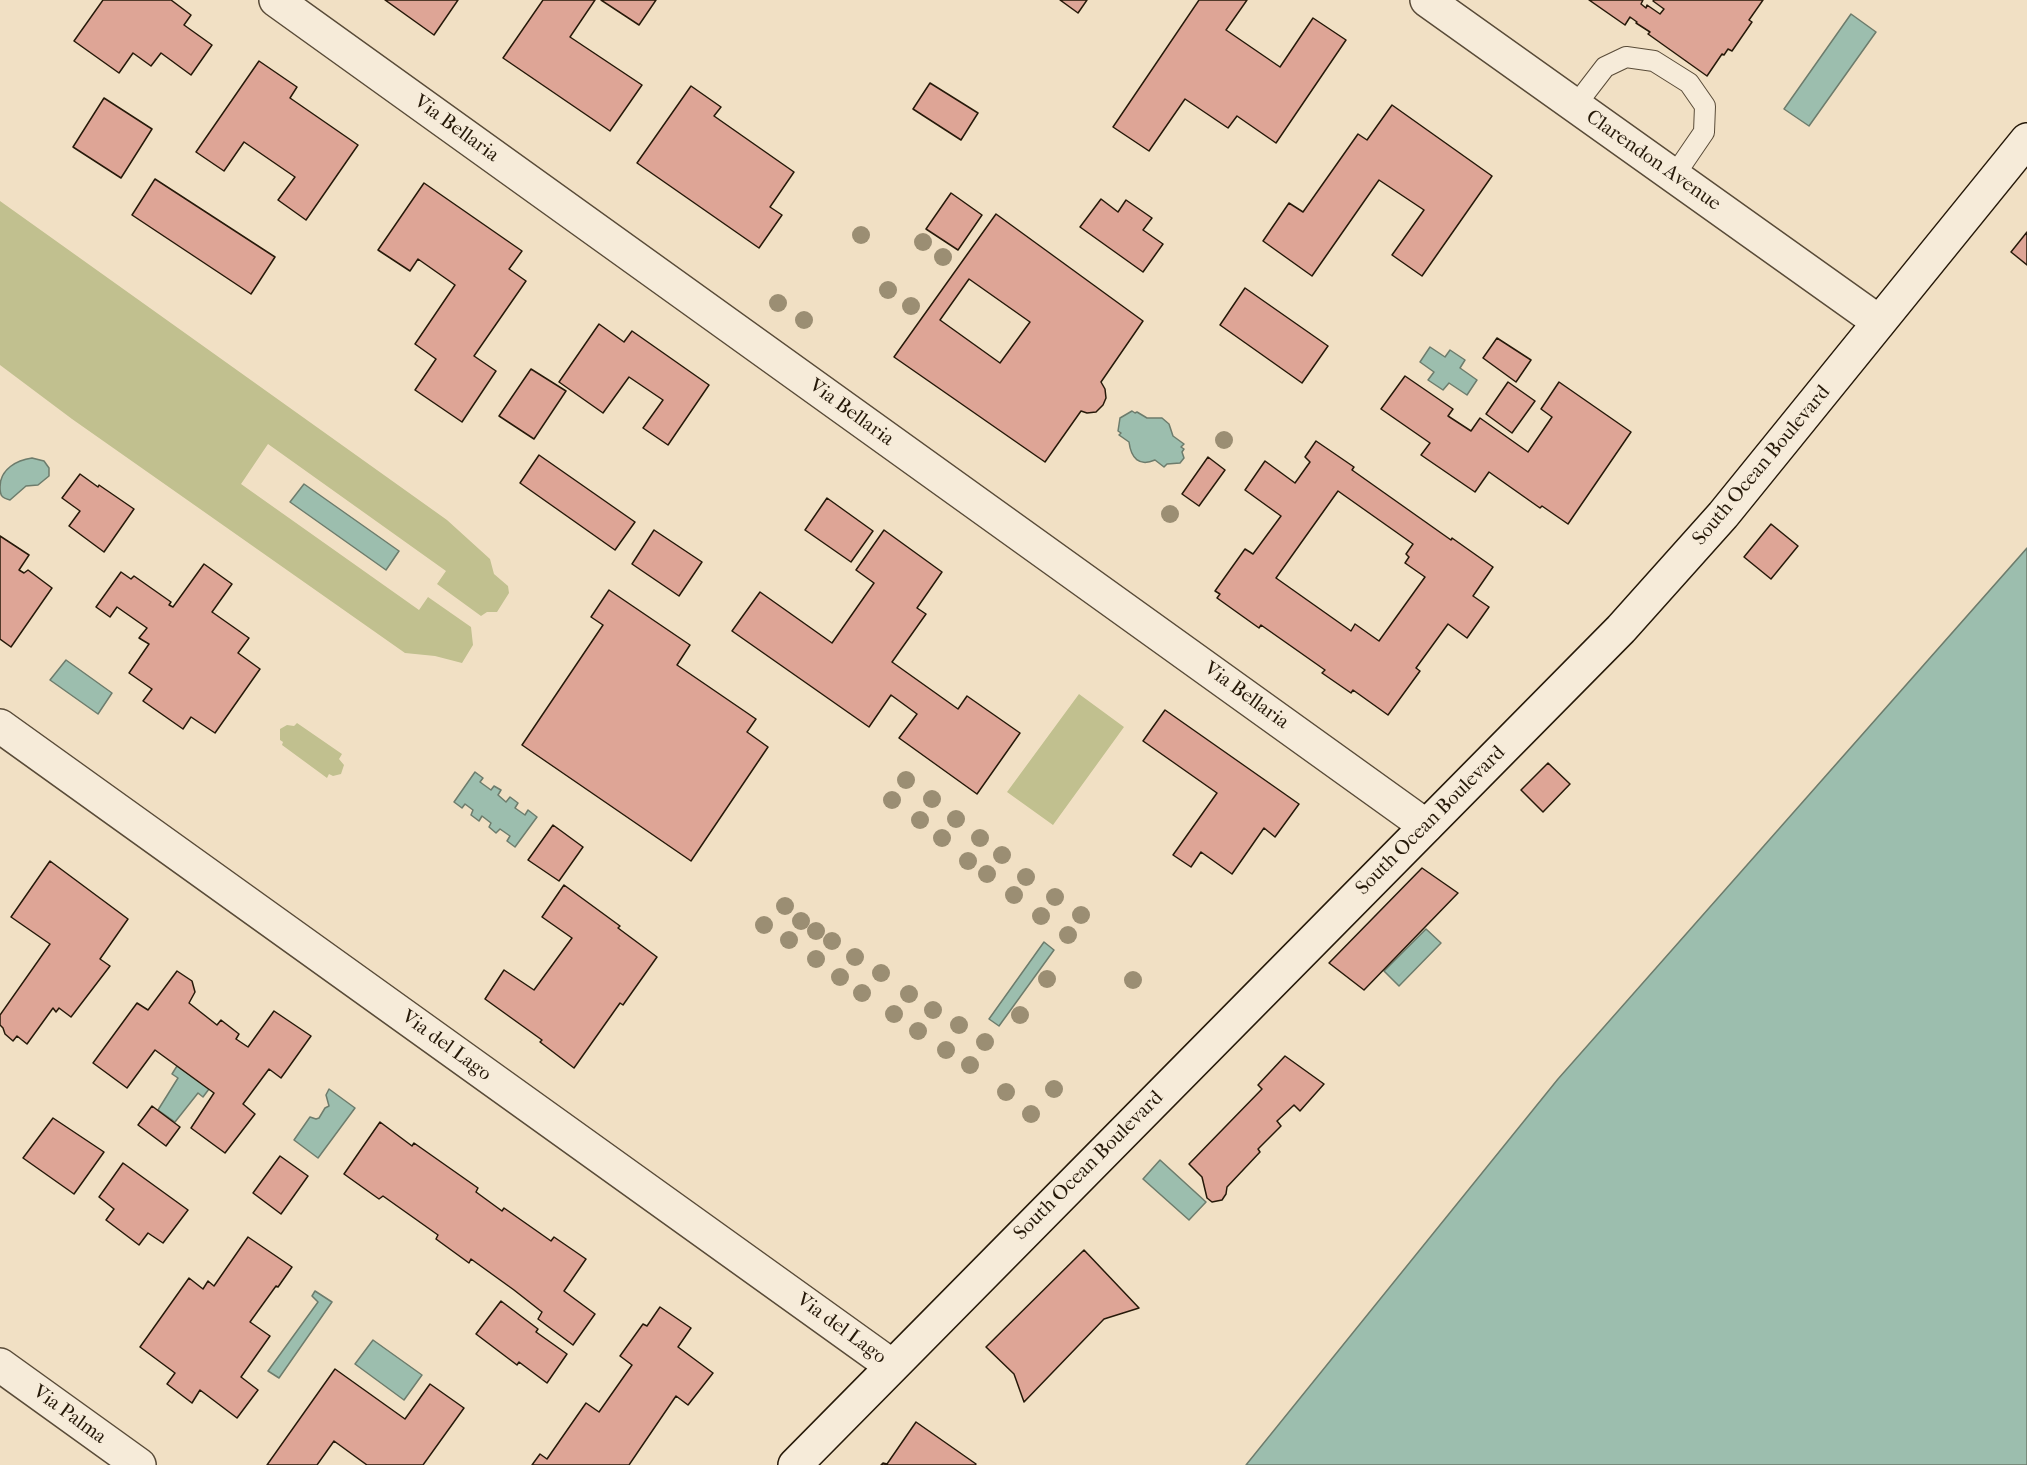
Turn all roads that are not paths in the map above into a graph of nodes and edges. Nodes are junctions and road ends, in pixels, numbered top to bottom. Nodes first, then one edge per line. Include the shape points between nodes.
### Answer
1 (276, 0) edge
2 (1427, 0) edge
3 (1575, 106) junction
4 (2027, 140) edge
5 (1674, 176) junction
6 (1879, 322) junction
7 (0, 726) edge
8 (1426, 826) junction
9 (0, 1365) edge
10 (892, 1366) junction
11 (139, 1465) edge
12 (795, 1465) edge

1 - 8 street, Via Bellaria
2 - 3 street, Clarendon Avenue
3 - 5 street, Clarendon Avenue
3 - 5 lane via 1605,67 1626,57 1654,61 1689,83 1705,106 1704,132
4 - 6 street, South Ocean Boulevard
5 - 6 street, Clarendon Avenue
6 - 8 street, South Ocean Boulevard via 1724,515 1621,629
7 - 10 street, Via del Lago
8 - 10 street, South Ocean Boulevard
9 - 11 street, Via Palma
10 - 12 street, South Ocean Boulevard

